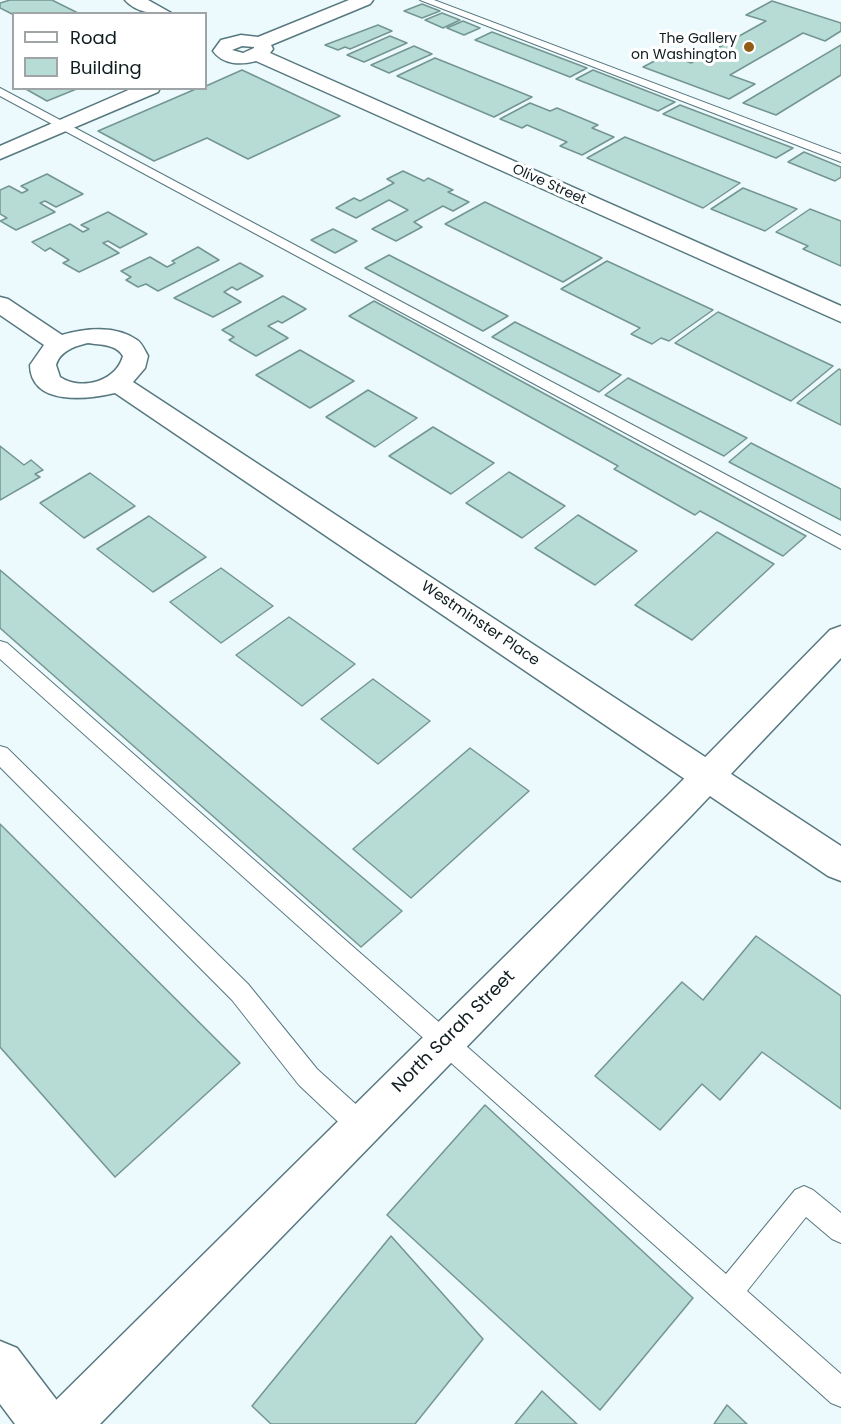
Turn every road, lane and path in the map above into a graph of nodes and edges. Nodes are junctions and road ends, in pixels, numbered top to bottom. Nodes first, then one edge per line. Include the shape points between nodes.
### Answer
1 (134, 0) edge
2 (364, 0) edge
3 (425, 0) edge
4 (161, 12) edge
5 (259, 49) junction
6 (207, 64) edge
7 (146, 90) edge
8 (0, 91) edge
9 (65, 126) junction
10 (0, 153) edge
11 (841, 158) edge
12 (0, 304) edge
13 (841, 315) edge
14 (60, 345) junction
15 (118, 383) junction
16 (841, 543) edge
17 (841, 638) edge
18 (0, 648) edge
19 (0, 754) edge
20 (708, 776) junction
21 (841, 865) edge
22 (444, 1042) junction
23 (361, 1125) junction
24 (841, 1230) edge
25 (728, 1293) junction
26 (0, 1365) edge
27 (841, 1393) edge
28 (45, 1424) edge
29 (66, 1424) edge

1 - 4 street
2 - 5 street
3 - 11 lane
5 - 6 street via 248,40 224,44
5 - 13 street, Olive Street
7 - 9 street
8 - 9 lane
9 - 10 street
9 - 16 lane
12 - 14 street
14 - 15 street via 88,336 128,344 136,360 128,376
14 - 15 street via 49,352 41,370 54,386 82,391
15 - 20 street, Westminster Place
17 - 20 street, North Sarah Street
18 - 22 lane
19 - 23 lane via 240,992 308,1077
20 - 21 street, Westminster Place
20 - 22 street, North Sarah Street
22 - 23 street, North Sarah Street
22 - 25 lane
23 - 29 street, North Sarah Street
24 - 25 lane via 804,1199
25 - 27 lane
26 - 28 street

